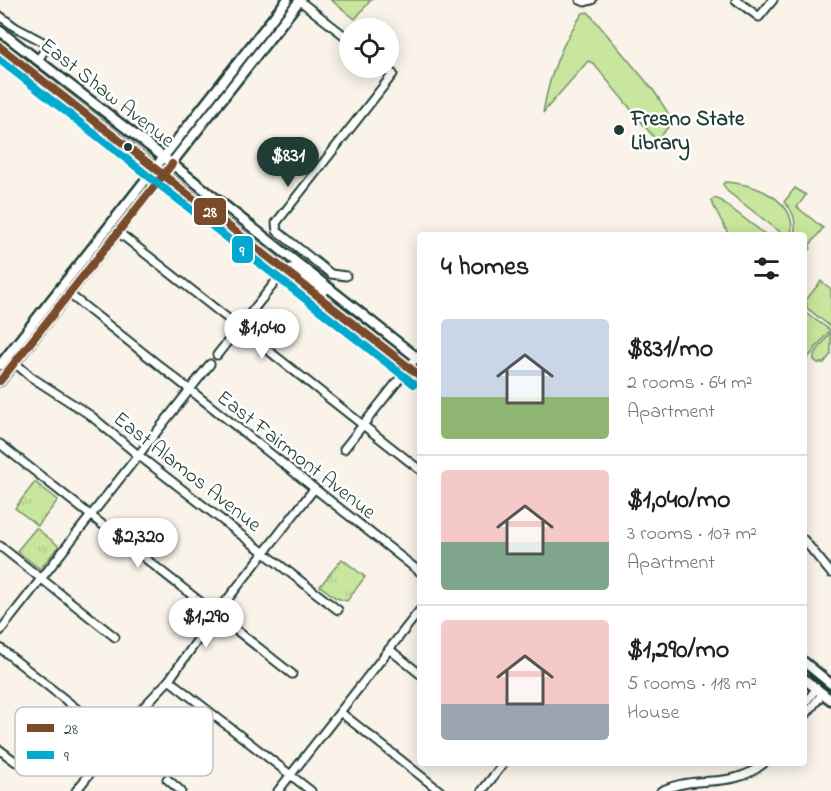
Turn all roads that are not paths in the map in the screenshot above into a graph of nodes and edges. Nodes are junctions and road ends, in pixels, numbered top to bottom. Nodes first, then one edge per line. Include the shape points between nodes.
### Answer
1 (287, 0) edge
2 (300, 0) edge
3 (580, 0) edge
4 (592, 0) edge
5 (736, 0) edge
6 (772, 0) edge
7 (0, 16) edge
8 (0, 31) edge
9 (339, 31) edge
10 (257, 39) junction
11 (0, 46) edge
12 (38, 60) junction
13 (241, 60) junction
14 (252, 62) junction
15 (390, 78) edge
16 (216, 109) junction
17 (163, 157) junction
18 (172, 164) junction
19 (154, 168) junction
20 (164, 175) junction
21 (118, 232) junction
22 (103, 234) junction
23 (77, 267) junction
24 (285, 270) junction
25 (346, 276) dead end
26 (80, 280) junction
27 (61, 288) junction
28 (69, 294) junction
29 (339, 296) junction
30 (57, 309) junction
31 (239, 327) junction
32 (217, 355) dead end
33 (417, 355) edge
34 (417, 359) edge
35 (15, 363) junction
36 (210, 364) dead end
37 (0, 365) edge
38 (409, 368) junction
39 (417, 374) edge
40 (0, 381) edge
41 (189, 390) junction
42 (364, 425) junction
43 (0, 444) edge
44 (345, 449) dead end
45 (138, 455) junction
46 (417, 468) edge
47 (314, 489) junction
48 (91, 515) junction
49 (807, 544) edge
50 (0, 546) edge
51 (265, 552) junction
52 (417, 570) edge
53 (831, 573) edge
54 (41, 579) junction
55 (338, 610) dead end
56 (216, 614) junction
57 (417, 614) edge
58 (0, 631) edge
59 (115, 637) dead end
60 (0, 648) edge
61 (389, 649) junction
62 (807, 665) edge
63 (417, 672) edge
64 (292, 674) dead end
65 (169, 680) junction
66 (807, 681) edge
67 (831, 684) edge
68 (820, 691) junction
69 (831, 700) edge
70 (807, 702) edge
71 (74, 707) edge
72 (145, 707) edge
73 (203, 707) edge
74 (340, 712) junction
75 (807, 712) edge
76 (213, 715) edge
77 (0, 750) edge
78 (15, 761) edge
79 (501, 766) edge
80 (761, 766) edge
81 (290, 775) junction
82 (88, 776) edge
83 (166, 779) dead end
84 (76, 791) edge
85 (181, 791) edge
86 (278, 791) edge
87 (310, 791) edge
88 (440, 791) edge
89 (482, 791) edge
90 (661, 791) edge

1 - 10 main road
2 - 9 street
2 - 14 main road
3 - 4 street
5 - 6 street via 759,18
7 - 12 street via 45,43
8 - 12 main road, East Shaw Avenue
10 - 13 main road
10 - 14 main road
11 - 19 main road, East Shaw Avenue
12 - 17 main road, East Shaw Avenue
13 - 16 main road via 242,67 224,90
13 - 17 main road
14 - 16 main road
15 - 25 street via 276,223 277,231 331,274
16 - 18 main road
17 - 18 main road, East Shaw Avenue
17 - 19 main road
18 - 20 main road
18 - 29 main road, East Shaw Avenue
19 - 20 main road, East Shaw Avenue
19 - 22 main road
20 - 21 main road
20 - 24 main road, East Shaw Avenue
21 - 26 main road
21 - 31 street
22 - 23 main road
22 - 26 main road via 104,241
23 - 27 main road
23 - 28 main road
24 - 29 main road via 294,268 314,284
24 - 31 street
24 - 38 main road, East Shaw Avenue
26 - 28 main road
27 - 30 main road via 63,294
27 - 37 main road
28 - 30 main road
28 - 41 street, East Fairmont Avenue
29 - 33 main road, East Shaw Avenue
30 - 35 main road
31 - 32 street
31 - 42 street
34 - 38 street
35 - 40 main road
35 - 45 street, East Alamos Avenue via 90,415
36 - 41 street
38 - 39 main road, East Shaw Avenue
38 - 42 street
41 - 45 street
41 - 47 street, East Fairmont Avenue
42 - 44 street
42 - 46 street
43 - 48 street
45 - 48 street
45 - 51 street, East Alamos Avenue
47 - 51 street
47 - 52 street, East Fairmont Avenue
48 - 54 street
48 - 56 street
49 - 53 street
50 - 54 street
51 - 55 street, East Alamos Avenue
51 - 56 street
54 - 58 street
54 - 59 street
56 - 64 street
56 - 65 street
57 - 61 street
60 - 71 street
61 - 63 street
61 - 74 street
62 - 67 main road
65 - 72 street
65 - 73 street
66 - 68 main road
68 - 69 main road
68 - 70 street
68 - 75 street
74 - 81 street
74 - 88 street
76 - 81 street
77 - 78 street
79 - 89 street
80 - 90 street via 735,782 682,784
81 - 86 street
81 - 87 street
82 - 84 street
83 - 85 street

